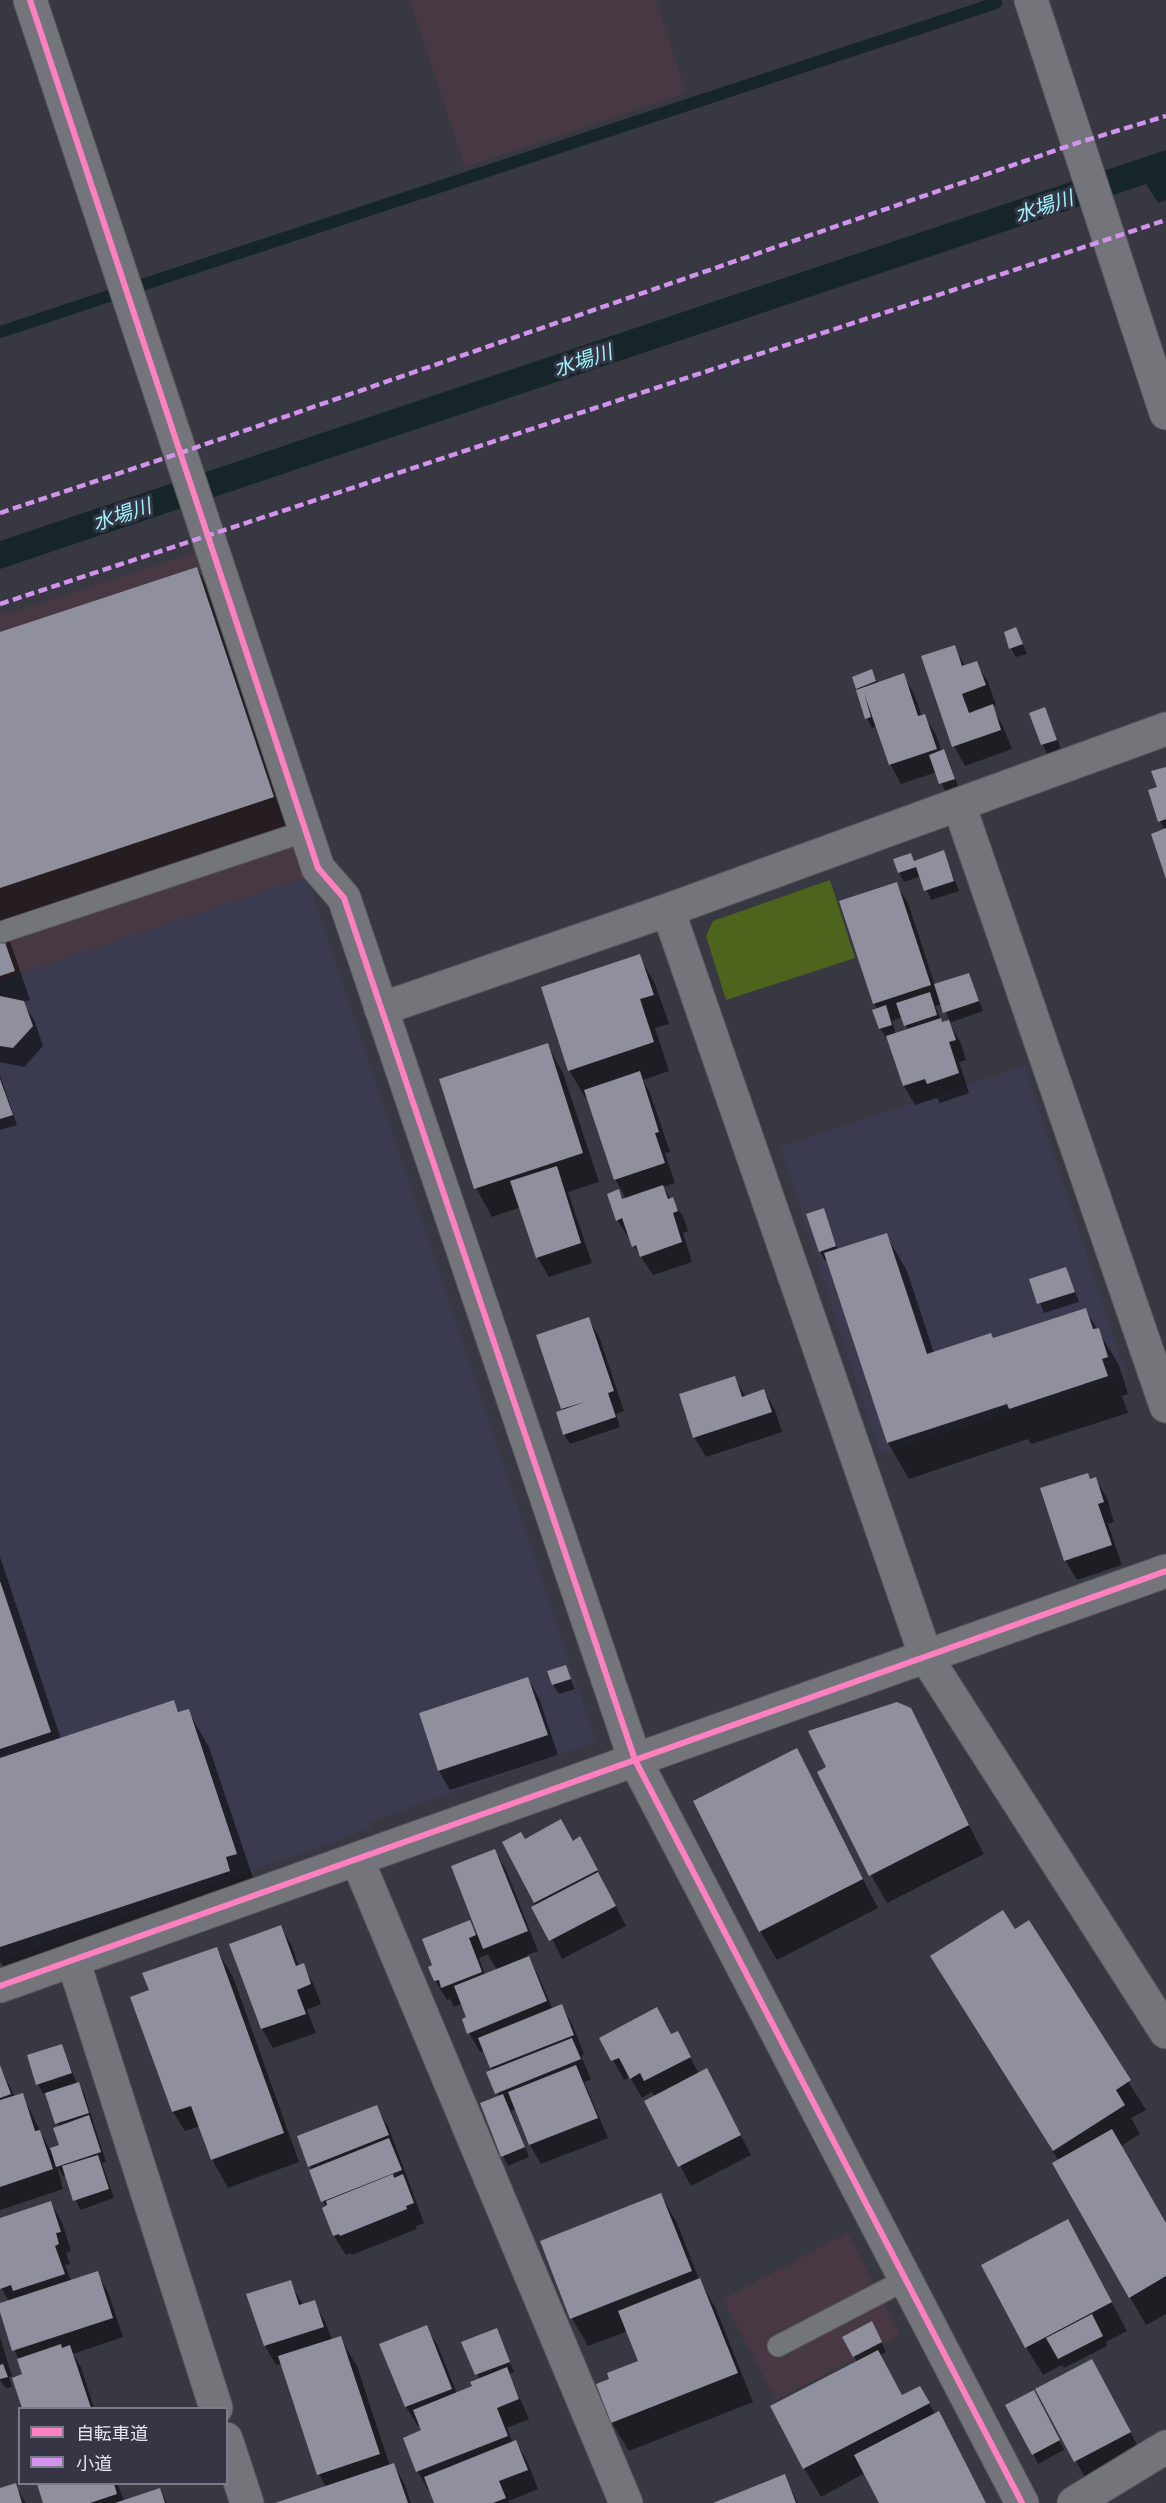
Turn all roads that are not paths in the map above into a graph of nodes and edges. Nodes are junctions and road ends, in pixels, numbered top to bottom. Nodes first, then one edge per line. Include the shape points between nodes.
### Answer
1 (30, 0) edge
2 (1031, 0) edge
3 (1166, 413) edge
4 (1166, 729) edge
5 (959, 805) junction
6 (306, 831) junction
7 (668, 910) junction
8 (2, 932) dead end
9 (381, 1010) junction
10 (1166, 1406) edge
11 (1166, 1571) edge
12 (926, 1657) junction
13 (635, 1760) junction
14 (357, 1859) junction
15 (73, 1960) junction
16 (0, 1986) edge
17 (1166, 2032) edge
18 (905, 2280) junction
19 (778, 2346) dead end
20 (215, 2407) edge
21 (228, 2445) edge
22 (1166, 2447) edge
23 (247, 2503) edge
24 (626, 2503) edge
25 (1022, 2503) edge
26 (1074, 2503) edge

1 - 6 street
2 - 3 street
4 - 5 street
5 - 7 street
5 - 10 street
6 - 8 lane
6 - 9 street via 318,868 344,898
7 - 9 street
7 - 12 street
9 - 13 street
11 - 12 street
12 - 13 street
12 - 17 street
13 - 14 street
13 - 18 street
14 - 15 street
14 - 24 street
15 - 16 street
15 - 20 street
18 - 19 lane
18 - 25 street
21 - 23 street
22 - 26 street

